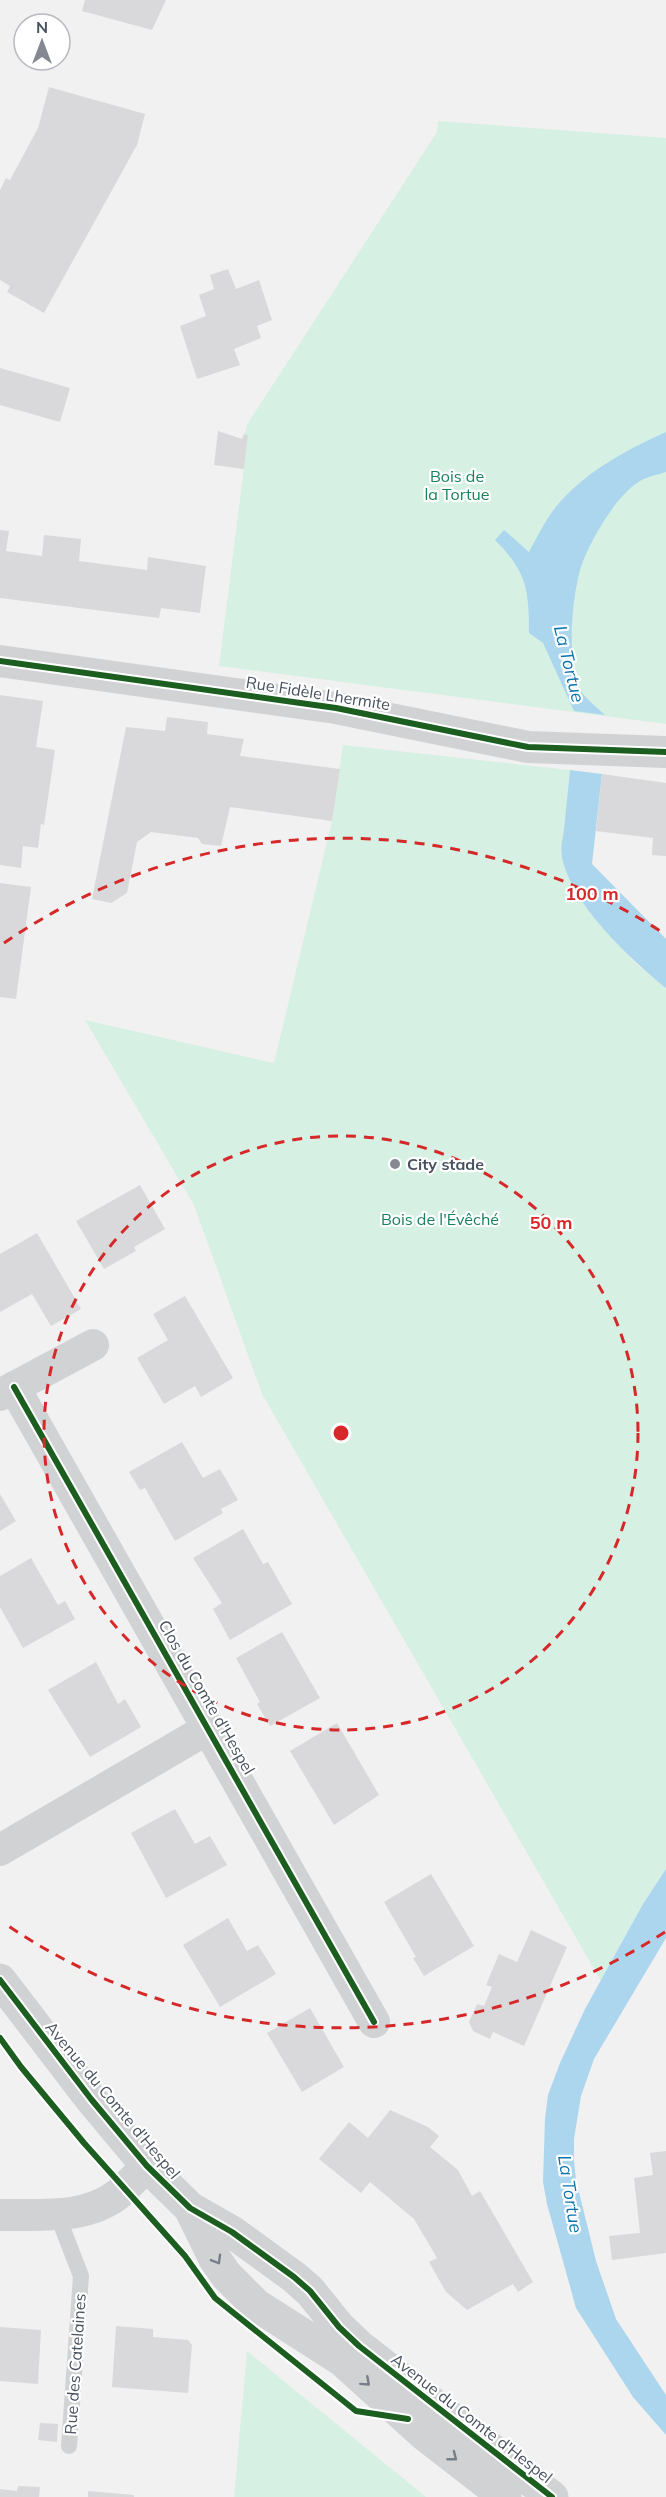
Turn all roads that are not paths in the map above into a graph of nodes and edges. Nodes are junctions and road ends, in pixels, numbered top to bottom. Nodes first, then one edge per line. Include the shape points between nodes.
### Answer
1 (0, 661) edge
2 (666, 752) edge
3 (93, 1345) dead end
4 (7, 1391) edge
5 (209, 1728) junction
6 (0, 1850) edge
7 (0, 1980) edge
8 (374, 2022) dead end
9 (147, 2166) junction
10 (190, 2208) junction
11 (57, 2214) junction
12 (0, 2215) edge
13 (69, 2446) dead end
14 (505, 2497) edge
15 (552, 2497) edge

1 - 2 street, Rue Fidèle Lhermite via 345,710 528,747
3 - 4 street, Clos du Comte d'Hespel
4 - 5 street, Clos du Comte d'Hespel
5 - 6 street, Clos du Comte d'Hespel
5 - 8 street, Clos du Comte d'Hespel
7 - 9 street, Avenue du Comte d'Hespel
9 - 10 street, Avenue du Comte d'Hespel
9 - 11 street via 116,2196 94,2208
10 -> 14 street, Avenue du Comte d'Hespel via 221,2267 256,2305 342,2360 425,2435
10 - 15 street, Avenue du Comte d'Hespel via 276,2262 310,2291 366,2353
11 - 12 street
11 - 13 lane, Rue des Catelaines via 81,2276

